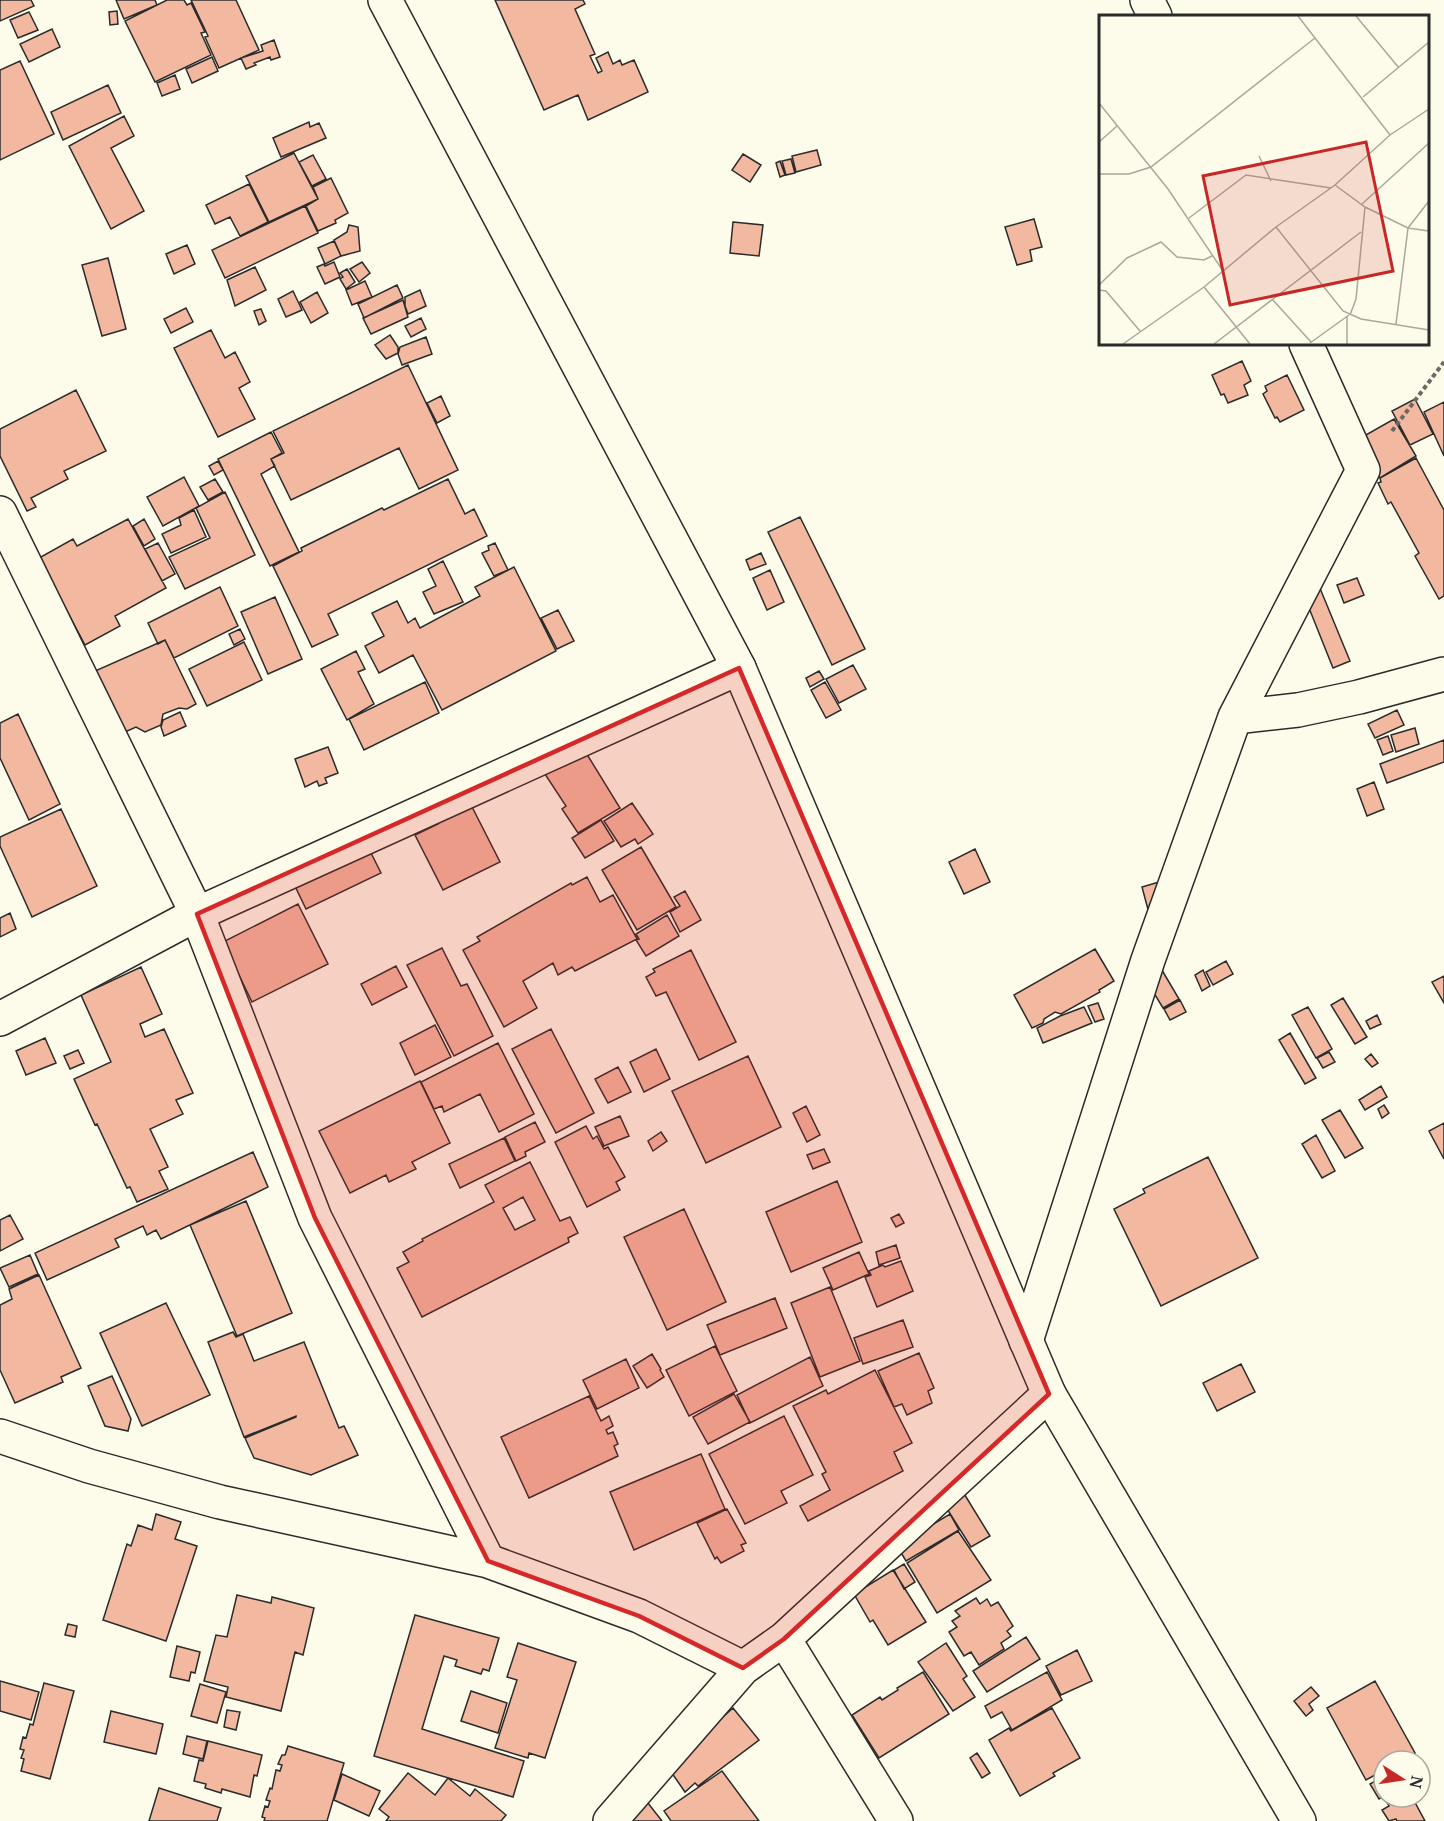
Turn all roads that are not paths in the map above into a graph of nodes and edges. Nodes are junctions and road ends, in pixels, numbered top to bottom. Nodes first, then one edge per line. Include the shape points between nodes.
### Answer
1 (1147, 0) edge
2 (388, 1) edge
3 (1154, 15) edge
4 (1306, 345) edge
5 (0, 513) edge
6 (739, 669) junction
7 (1444, 674) edge
8 (1235, 717) junction
9 (197, 914) junction
10 (0, 1019) edge
11 (1026, 1341) junction
12 (1049, 1394) junction
13 (0, 1436) edge
14 (488, 1561) junction
15 (784, 1639) junction
16 (743, 1668) junction
17 (610, 1821) edge
18 (896, 1821) edge
19 (1299, 1821) edge

1 - 3 street
2 - 6 street
4 - 8 street via 1363,470
5 - 9 street
6 - 9 street
6 - 11 street
7 - 8 street via 1299,710
8 - 11 street via 1148,960
9 - 10 street
9 - 14 street via 315,1218
11 - 12 street
12 - 15 street
12 - 19 street
13 - 14 street via 89,1466 220,1502
14 - 16 street via 639,1616
15 - 16 street
15 - 18 street
16 - 17 street

